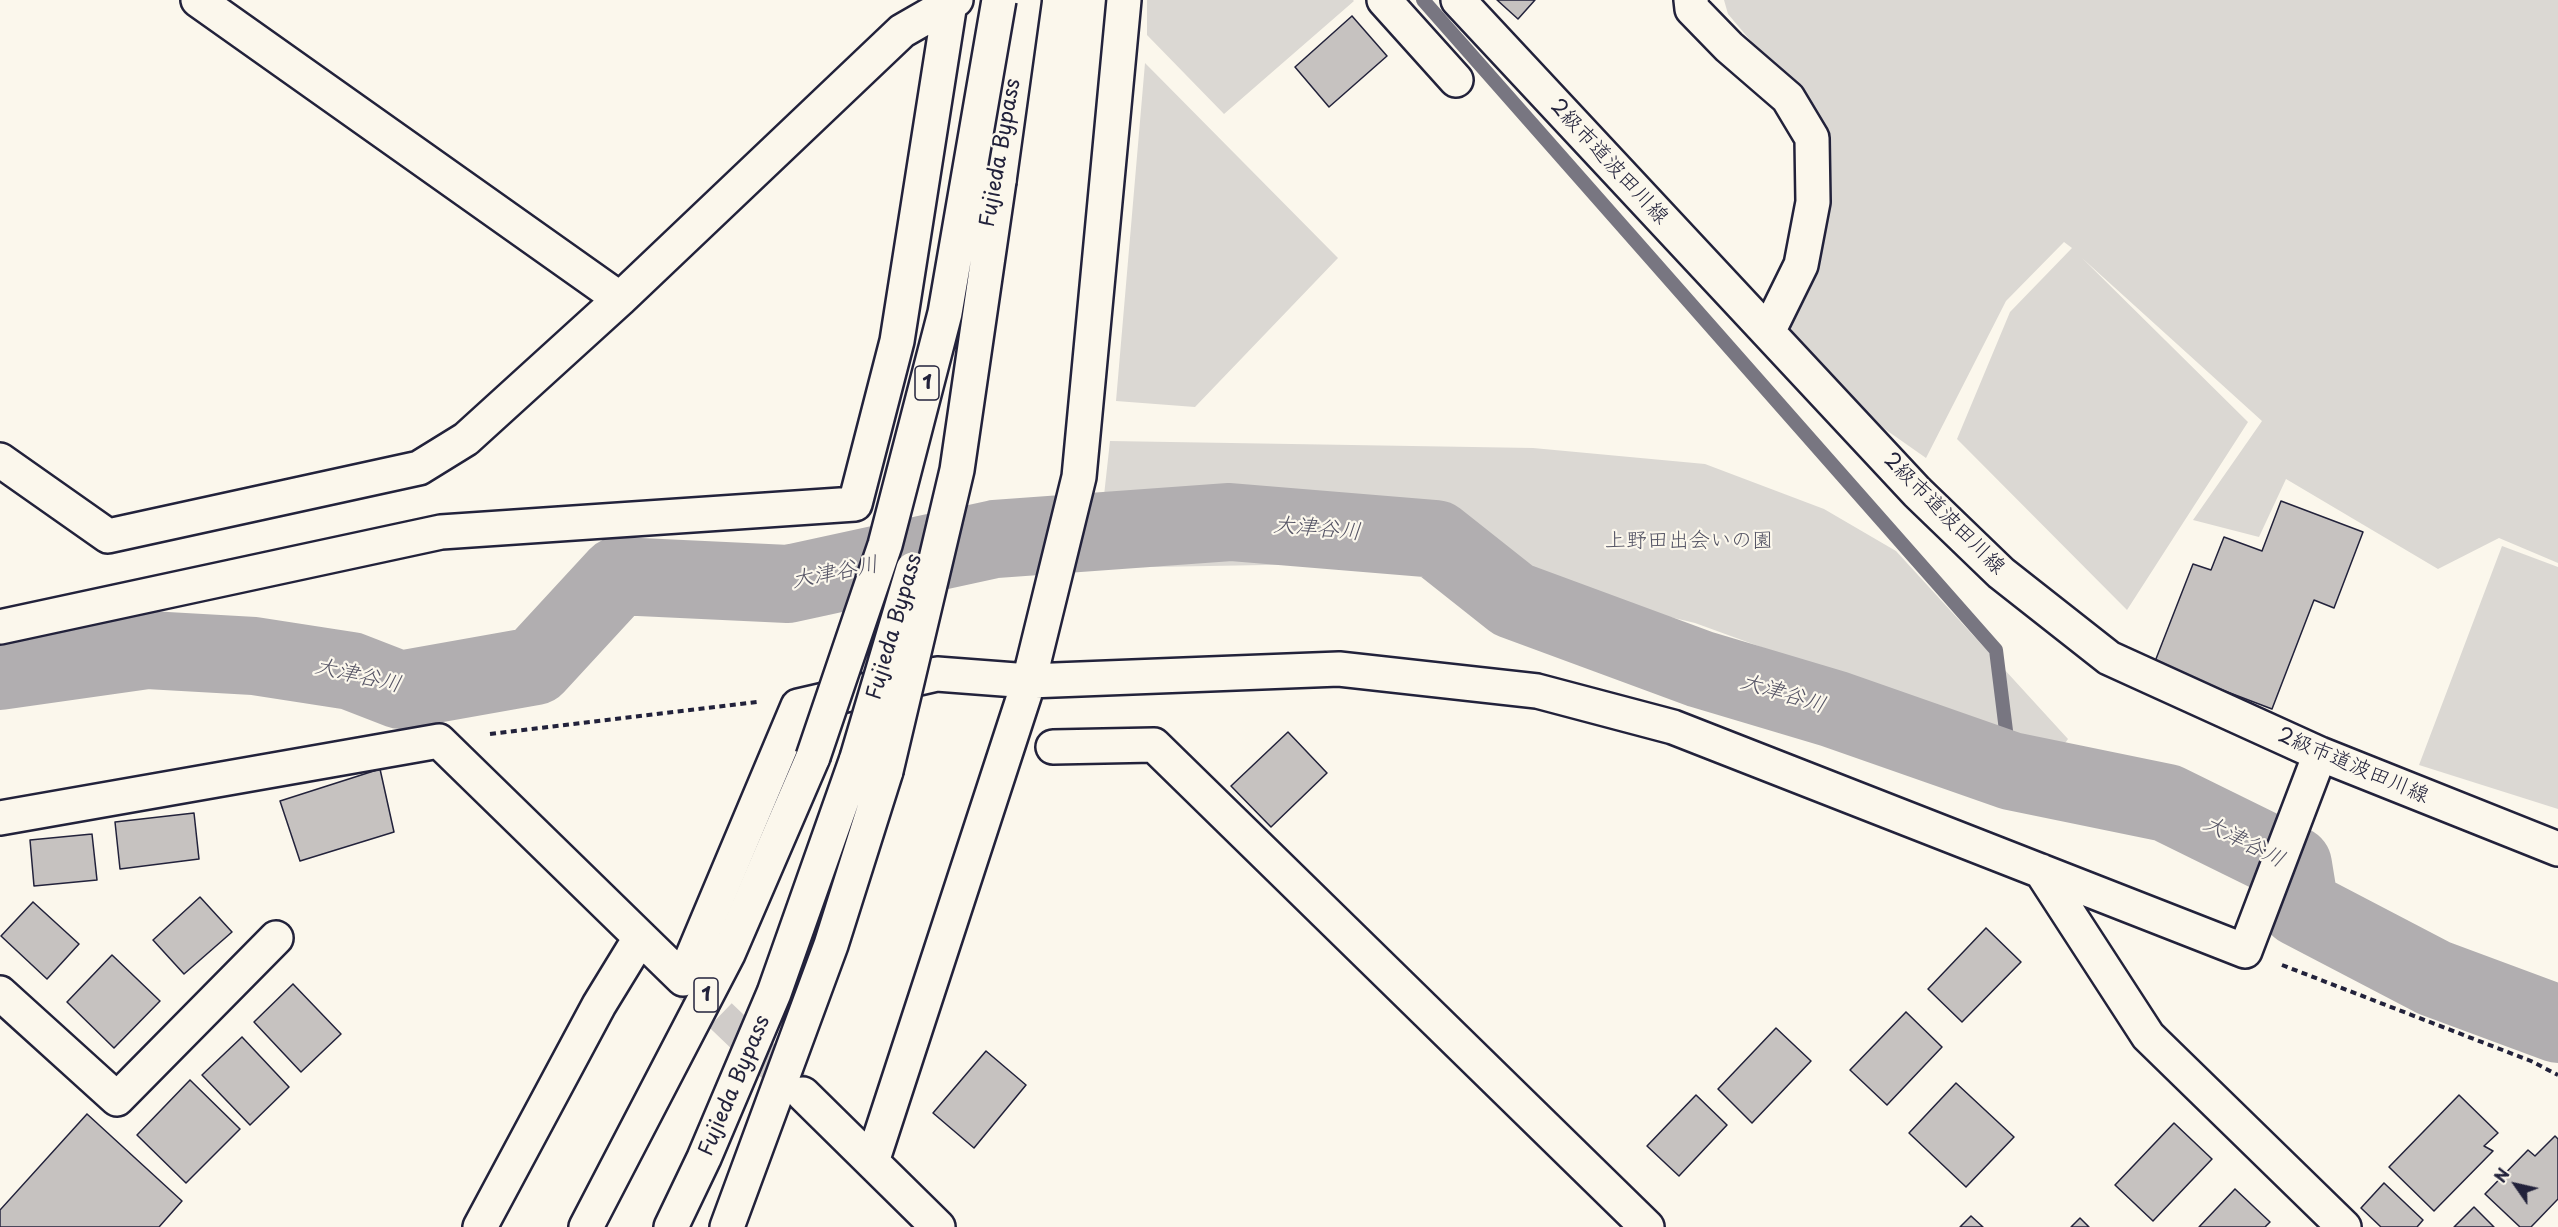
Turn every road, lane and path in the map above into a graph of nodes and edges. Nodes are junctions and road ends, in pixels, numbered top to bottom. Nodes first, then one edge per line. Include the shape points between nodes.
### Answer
1 (198, 0) edge
2 (999, 0) edge
3 (1024, 0) edge
4 (1124, 0) edge
5 (1383, 0) edge
6 (1458, 0) edge
7 (1691, 0) edge
8 (953, 2) edge
9 (1456, 80) dead end
10 (999, 181) junction
11 (620, 298) junction
12 (1768, 332) junction
13 (0, 460) edge
14 (0, 627) edge
15 (1031, 673) junction
16 (757, 702) dead end
17 (439, 741) junction
18 (1053, 747) dead end
19 (2320, 754) junction
20 (0, 818) edge
21 (2558, 849) edge
22 (2041, 871) junction
23 (276, 938) dead end
24 (640, 938) junction
25 (2245, 951) junction
26 (0, 993) edge
27 (2558, 1075) edge
28 (803, 1094) tunnel mouth
29 (872, 1162) junction
30 (2326, 1221) edge
31 (480, 1227) edge
32 (586, 1227) edge
33 (671, 1227) edge
34 (727, 1227) edge
35 (938, 1227) edge
36 (1647, 1227) edge

1 - 11 main road
2 - 32 main road, 1, bridge via 945,313 885,545 813,757 728,954
3 - 10 main road, Fujieda Bypass / 1
4 - 15 main road via 1079,477
5 - 9 main road
6 - 12 main road, 2級市道波田川線
7 - 12 main road via 1692,9 1729,47 1788,98 1812,138 1813,202 1801,265
8 - 11 main road via 902,31
8 - 14 main road via 897,341 855,504 441,532
10 - 33 main road, Fujieda Bypass / 1, bridge via 915,563 857,758 774,993
10 - 34 main road, 1, bridge via 957,470 886,771 831,945
11 - 13 main road via 466,439 419,468 108,536
12 - 19 main road, 2級市道波田川線 via 1917,492 2001,573 2109,658
15 - 22 main road via 1338,669 1537,691 1674,727
15 - 24 main road via 938,674 798,706 683,979
15 - 29 main road
16 - 17 path
17 - 20 main road
17 - 24 main road
18 - 36 main road via 1154,746
19 - 21 main road, 2級市道波田川線
19 - 25 main road
22 - 25 main road
22 - 30 main road via 2148,1036
23 - 26 main road via 117,1099
24 - 31 main road via 599,1005
25 - 27 path
28 - 29 main road
29 - 35 main road

